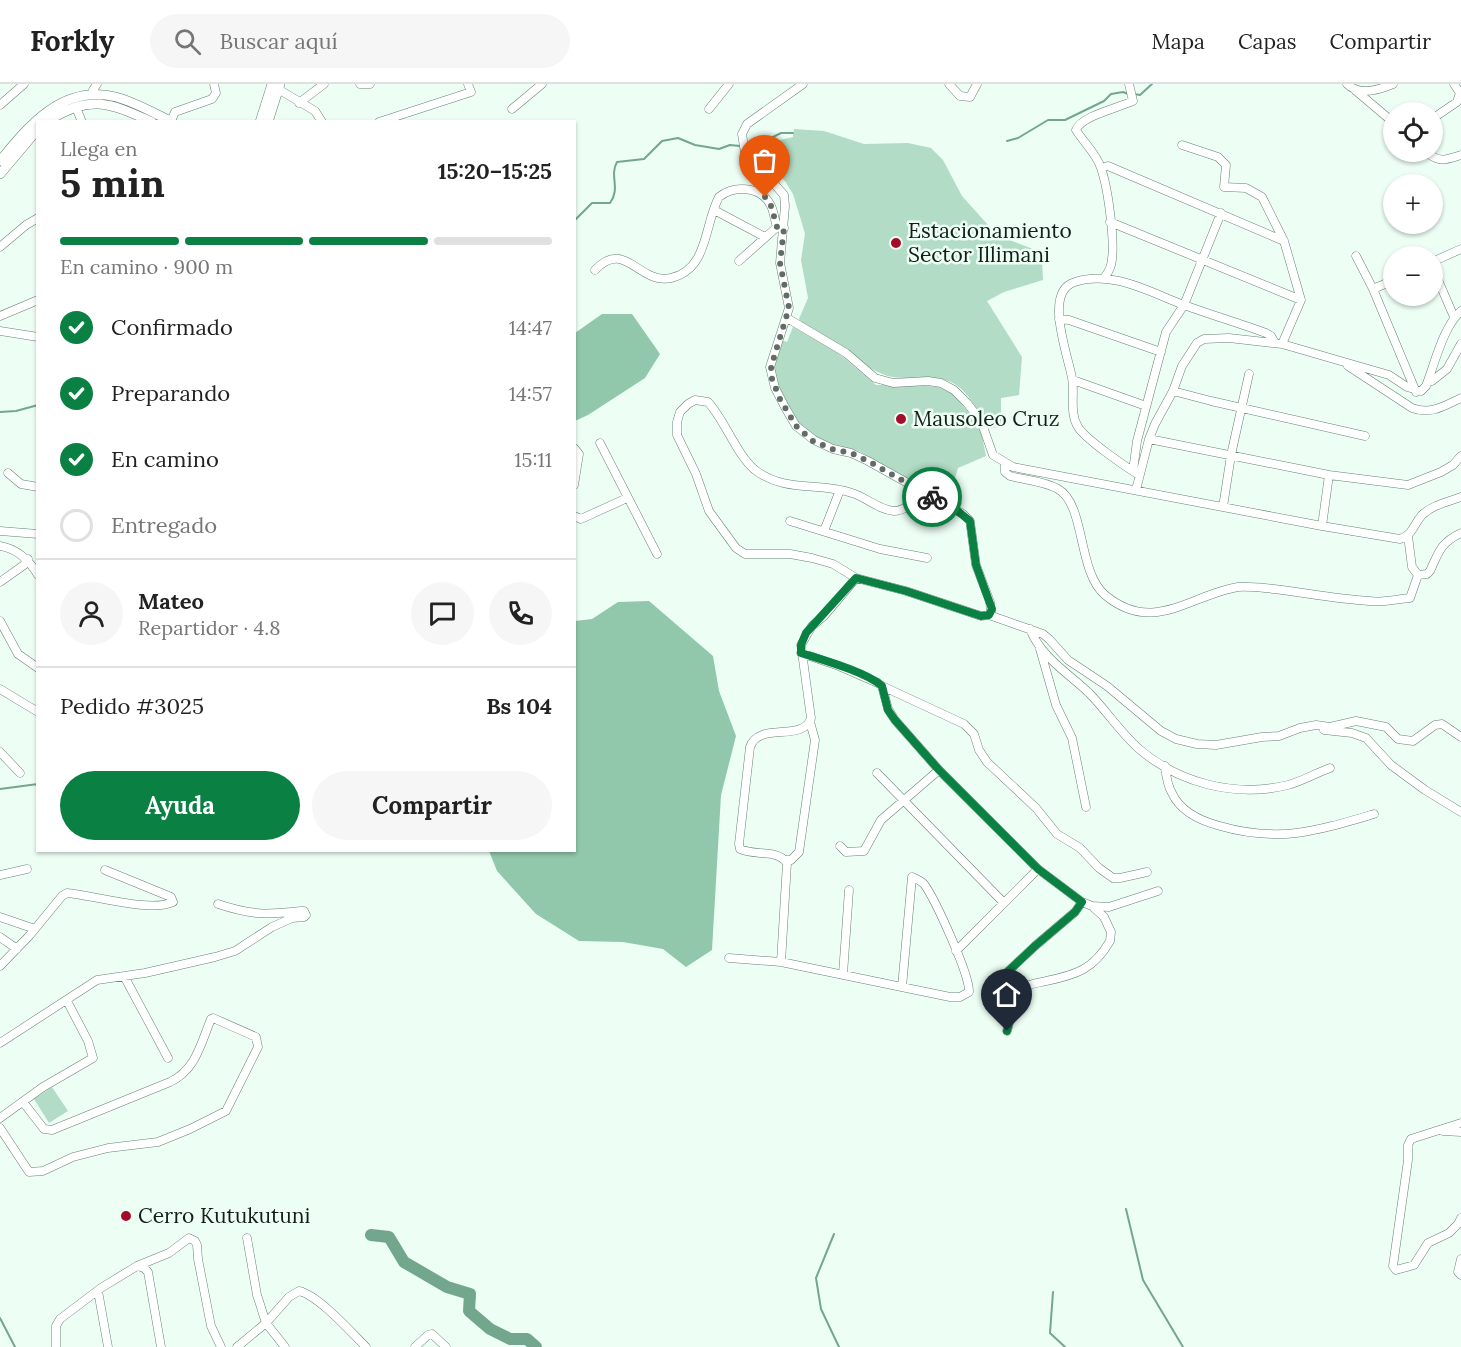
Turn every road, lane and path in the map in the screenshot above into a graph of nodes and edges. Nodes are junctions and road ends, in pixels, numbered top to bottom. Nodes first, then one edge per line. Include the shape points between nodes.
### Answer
1 (24, 84) edge
2 (97, 84) edge
3 (214, 84) edge
4 (324, 84) edge
5 (360, 84) edge
6 (370, 84) edge
7 (542, 84) edge
8 (729, 84) edge
9 (803, 84) edge
10 (949, 84) edge
11 (977, 84) edge
12 (1129, 84) edge
13 (1347, 84) edge
14 (1393, 84) edge
15 (1454, 84) edge
16 (276, 86) edge
17 (469, 88) edge
18 (1355, 90) junction
19 (93, 95) junction
20 (78, 102) junction
21 (299, 103) junction
22 (0, 105) edge
23 (512, 109) dead end
24 (709, 109) dead end
25 (1443, 112) edge
26 (1383, 114) edge
27 (49, 120) edge
28 (81, 120) edge
29 (147, 120) edge
30 (169, 120) edge
31 (171, 120) edge
32 (261, 120) edge
33 (268, 120) edge
34 (321, 120) edge
35 (384, 120) edge
36 (36, 131) edge
37 (1182, 145) dead end
38 (1461, 156) edge
39 (1443, 160) edge
40 (0, 161) edge
41 (1101, 168) junction
42 (0, 174) edge
43 (714, 210) junction
44 (1221, 213) junction
45 (36, 219) edge
46 (1110, 222) junction
47 (780, 228) junction
48 (765, 237) junction
49 (1284, 241) junction
50 (0, 247) edge
51 (1461, 249) edge
52 (1356, 256) dead end
53 (1443, 258) edge
54 (1203, 260) junction
55 (738, 261) dead end
56 (595, 270) dead end
57 (1104, 278) junction
58 (1383, 285) edge
59 (1373, 290) junction
60 (1443, 290) edge
61 (1301, 300) junction
62 (36, 301) edge
63 (1184, 305) junction
64 (1461, 311) edge
65 (2, 316) edge
66 (1454, 317) junction
67 (787, 318) junction
68 (1059, 319) junction
69 (0, 331) edge
70 (36, 337) edge
71 (1278, 344) junction
72 (1461, 344) edge
73 (1161, 352) junction
74 (1339, 360) junction
75 (1249, 374) dead end
76 (1073, 380) junction
77 (1428, 381) junction
78 (1173, 391) junction
79 (1416, 392) junction
80 (1461, 398) edge
81 (1146, 406) junction
82 (1241, 408) junction
83 (1365, 436) dead end
84 (1149, 439) junction
85 (600, 443) dead end
86 (576, 450) edge
87 (1231, 455) junction
88 (1461, 456) edge
89 (1005, 464) junction
90 (576, 472) edge
91 (8, 473) dead end
92 (1136, 473) junction
93 (1329, 475) junction
94 (36, 487) edge
95 (840, 490) junction
96 (1136, 490) junction
97 (927, 495) junction
98 (1461, 497) edge
99 (627, 498) junction
100 (1223, 507) junction
101 (576, 517) edge
102 (790, 521) dead end
103 (1322, 526) junction
104 (0, 531) edge
105 (824, 531) junction
106 (1461, 533) edge
107 (36, 534) edge
108 (1408, 536) junction
109 (0, 546) edge
110 (657, 554) dead end
111 (927, 558) dead end
112 (28, 560) junction
113 (36, 572) edge
114 (1418, 575) junction
115 (856, 578) junction
116 (0, 582) edge
117 (989, 615) junction
118 (0, 621) edge
119 (1030, 629) junction
120 (1039, 645) junction
121 (801, 653) junction
122 (36, 667) edge
123 (882, 686) junction
124 (0, 688) edge
125 (36, 711) edge
126 (810, 722) junction
127 (1311, 727) junction
128 (1461, 737) edge
129 (0, 752) edge
130 (1165, 766) junction
131 (1330, 768) dead end
132 (939, 770) junction
133 (20, 773) dead end
134 (877, 773) dead end
135 (904, 801) junction
136 (1086, 807) dead end
137 (1461, 812) edge
138 (1374, 814) dead end
139 (840, 846) dead end
140 (785, 860) junction
141 (27, 869) dead end
142 (1038, 869) junction
143 (105, 870) dead end
144 (1147, 872) dead end
145 (0, 874) edge
146 (849, 890) dead end
147 (1158, 891) dead end
148 (1082, 902) junction
149 (1004, 903) junction
150 (218, 904) dead end
151 (1092, 906) junction
152 (0, 917) edge
153 (35, 929) junction
154 (0, 937) edge
155 (17, 950) junction
156 (956, 951) junction
157 (729, 958) dead end
158 (781, 962) junction
159 (0, 966) edge
160 (843, 974) junction
161 (124, 976) junction
162 (902, 987) junction
163 (67, 1001) junction
164 (1012, 1012) junction
165 (1007, 1031) dead end
166 (0, 1044) edge
167 (168, 1058) dead end
168 (23, 1102) junction
169 (0, 1118) edge
170 (1461, 1123) edge
171 (0, 1128) edge
172 (1438, 1131) junction
173 (1461, 1132) edge
174 (1461, 1218) edge
175 (247, 1238) dead end
176 (1461, 1259) edge
177 (137, 1266) junction
178 (1461, 1275) edge
179 (98, 1292) junction
180 (266, 1323) junction
181 (56, 1347) edge
182 (108, 1347) edge
183 (161, 1347) edge
184 (220, 1347) edge
185 (237, 1347) edge
186 (285, 1347) edge
187 (366, 1347) edge
188 (415, 1347) edge
189 (446, 1347) edge

1 - 22 street
2 - 19 street
3 - 31 street via 215,96 175,112
4 - 21 street
5 - 6 street
7 - 23 street
8 - 24 street
9 - 47 street via 747,124 742,134 746,159 784,195
10 - 11 street via 960,96 970,97
12 - 41 street via 1132,101 1076,126
13 - 18 street
14 - 18 street via 1377,90
15 - 25 street via 1460,93 1457,102
16 - 21 street
16 - 32 main road
16 - 33 main road
17 - 35 street
18 - 26 street
19 - 20 main road
19 - 30 main road via 124,100
20 - 27 main road
20 - 28 street
20 - 29 main road via 106,103
20 - 40 main road via 63,102 39,116
21 - 34 street via 315,111
36 - 42 main road
37 - 49 street via 1218,157 1226,165 1224,187 1245,188 1262,197
38 - 39 street
41 - 44 street via 1108,166
41 - 46 street
43 - 47 street via 722,194 747,189 765,197
43 - 48 street
43 - 56 street via 702,250 684,273 660,278 614,258 602,262
44 - 49 street
44 - 54 street
45 - 50 street
46 - 54 street
46 - 57 street via 1111,266
47 - 48 street
47 - 67 street
48 - 55 street
49 - 61 street
51 - 53 street
52 - 59 street
54 - 61 street
54 - 63 street
57 - 63 street
57 - 68 street via 1066,285 1062,289
58 - 59 street
59 - 79 street
60 - 66 street
61 - 71 street
62 - 65 street
63 - 71 street via 1266,333
63 - 73 street via 1166,332
64 - 66 street
66 - 77 street
67 - 89 street via 846,353 875,378 893,383 928,381 954,390 981,421 993,455
67 - 97 street via 771,367 775,388 796,426 813,441 868,461
68 - 73 street
68 - 76 street
69 - 70 street
71 - 74 street
71 - 78 street via 1203,339 1182,366
72 - 77 street via 1447,369
73 - 81 street
74 - 79 street via 1389,375
74 - 80 street via 1422,412 1437,410
75 - 82 street
76 - 81 street
76 - 92 street via 1075,419 1081,432
77 - 79 street
78 - 82 street
78 - 84 street
81 - 92 street via 1137,441
82 - 83 street
82 - 87 street
84 - 87 street
84 - 92 street
85 - 99 street
86 - 90 street via 579,454
87 - 93 street
87 - 100 street
88 - 93 street via 1441,472 1408,484
89 - 96 street
89 - 114 street via 1005,472 1010,476 1064,494 1073,508 1084,554 1099,588 1134,611 1171,610 1240,587 1372,602 1410,598
91 - 94 street via 21,484
92 - 96 street
93 - 103 street
95 - 97 street via 896,511
95 - 105 street
95 - 115 street via 796,487 755,470 708,402 695,400 680,412 677,435 709,512 736,548 745,554 812,558 833,564
96 - 100 street
97 - 117 street via 950,505 970,521 976,565 992,609
98 - 108 street via 1422,515
99 - 101 street via 581,519
99 - 110 street
100 - 103 street
102 - 105 street
103 - 108 street via 1390,538
104 - 107 street
105 - 111 street via 880,549
106 - 114 street via 1440,548 1430,572
108 - 114 street via 1412,567
109 - 112 street
112 - 113 street
112 - 116 street
115 - 117 street via 981,616
115 - 121 street via 806,633
117 - 119 street
118 - 122 street via 18,654
119 - 120 street
119 - 127 street via 1049,639 1068,660 1176,739 1216,745
120 - 130 street via 1137,747
120 - 136 street via 1056,705 1072,738
121 - 123 street
121 - 126 street
123 - 132 street via 888,710
123 - 144 street via 964,724 974,734 987,762 1036,808 1057,834 1080,848 1113,878
124 - 125 street
126 - 140 street via 815,740 799,852
126 - 140 street via 799,729 763,734 750,747 740,849
127 - 128 street via 1356,721 1386,728 1398,739 1413,741 1442,724
127 - 137 street via 1366,738 1391,765
129 - 133 street
130 - 131 street via 1207,785 1246,789 1286,785
130 - 138 street via 1172,794 1179,803 1201,820 1234,830 1267,835 1304,833
132 - 135 street
132 - 142 street
134 - 135 street
135 - 139 street via 881,820 864,851 846,852
135 - 149 street
140 - 158 street
141 - 145 street
142 - 148 street
142 - 149 street
143 - 153 street via 171,897 173,902 154,905 67,893
146 - 160 street
147 - 151 street via 1109,907
148 - 151 street
148 - 164 street via 1001,978 999,994
149 - 156 street
150 - 161 street via 245,913 304,911 306,915 272,927 235,951
151 - 164 street via 1109,925 1111,938 1107,947 1085,970 1025,987
152 - 153 street
153 - 155 street
154 - 155 street
155 - 159 street
156 - 162 street via 969,981 969,992 965,995 950,997
156 - 162 street via 929,891 912,877
157 - 158 street
158 - 160 street
160 - 162 street
161 - 163 street via 97,980
161 - 167 street
163 - 166 street
163 - 168 street via 93,1058
164 - 165 street
168 - 169 street
168 - 171 street via 45,1129 52,1130 170,1082 185,1073 195,1059 213,1018 256,1037 259,1042 225,1111 158,1142 108,1148 73,1157 43,1171 29,1172
170 - 172 street
172 - 173 street
172 - 174 street via 1411,1139 1408,1145 1393,1266 1396,1270 1414,1264 1428,1243 1449,1233
175 - 180 street
176 - 178 street
177 - 179 street
177 - 183 street via 148,1272
177 - 184 street via 169,1253 189,1238 195,1240 211,1326
179 - 181 street via 60,1319
179 - 182 street
180 - 185 street
180 - 186 street
180 - 187 street via 289,1297 302,1291
188 - 189 street via 428,1335

